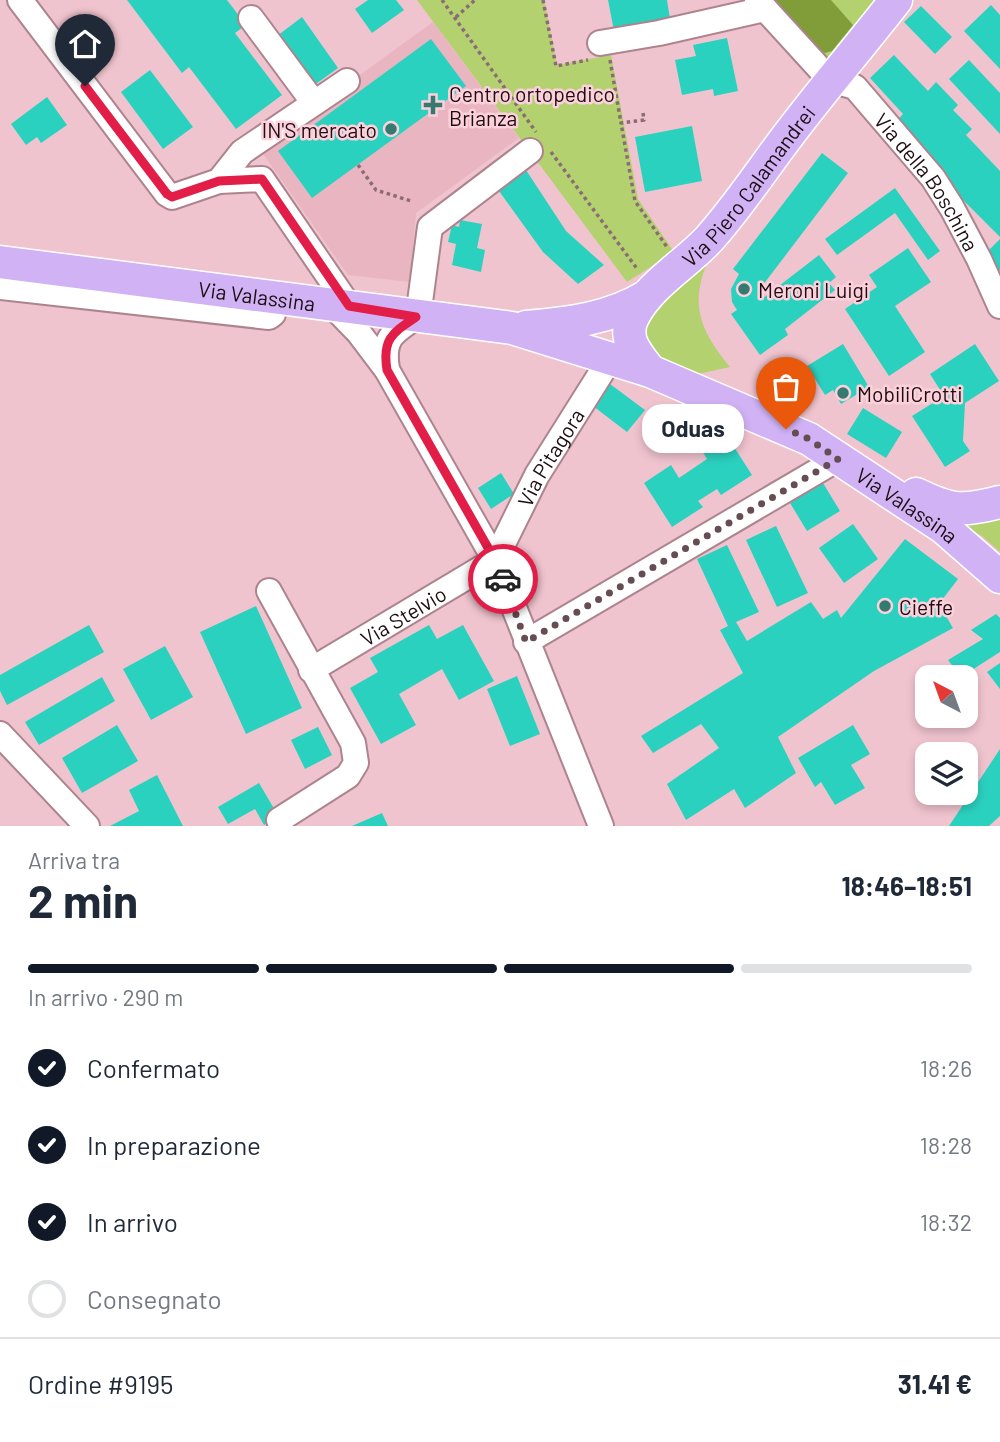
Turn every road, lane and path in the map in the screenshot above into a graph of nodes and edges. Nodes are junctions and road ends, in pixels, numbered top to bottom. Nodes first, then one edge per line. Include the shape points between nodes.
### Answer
1 (20, 0) edge
2 (475, 0) edge
3 (543, 0) edge
4 (896, 0) edge
5 (761, 4) edge
6 (455, 17) dead end
7 (251, 18) dead end
8 (602, 52) junction
9 (830, 80) junction
10 (346, 81) dead end
11 (314, 103) junction
12 (643, 113) dead end
13 (621, 123) junction
14 (530, 151) dead end
15 (358, 165) dead end
16 (219, 181) junction
17 (411, 201) dead end
18 (673, 257) dead end
19 (0, 262) edge
20 (0, 288) edge
21 (649, 295) junction
22 (275, 296) junction
23 (340, 305) junction
24 (1000, 306) edge
25 (417, 317) junction
26 (512, 328) junction
27 (610, 359) junction
28 (387, 370) junction
29 (650, 371) junction
30 (809, 439) junction
31 (838, 459) junction
32 (1000, 502) edge
33 (495, 560) junction
34 (1000, 577) edge
35 (269, 591) dead end
36 (526, 642) junction
37 (311, 670) junction
38 (0, 734) edge
39 (279, 820) dead end
40 (87, 826) edge
41 (601, 826) edge

1 - 16 street via 167,194 172,197
2 - 6 path
3 - 8 path via 556,66
4 - 9 main road, Via Piero Calamandrei
5 - 8 street
5 - 9 street
7 - 11 street
8 - 13 path
9 - 21 main road, Via Piero Calamandrei via 709,238
9 - 24 street, Via della Boschina via 855,87 933,178
10 - 11 street
11 - 16 street via 242,152
12 - 13 path via 644,120
13 - 18 path via 635,201
14 - 25 street via 430,227
15 - 17 path via 376,190
16 - 23 street via 262,179
19 - 22 main road, Via Valassina
20 - 22 street via 269,317
21 - 26 main road, Via Valassina via 628,308 578,323
21 - 29 main road, Via Piero Calamandrei via 628,335
22 - 23 main road, Via Valassina
23 - 25 main road, Via Valassina
23 - 28 street
25 - 26 main road, Via Valassina
25 - 28 street via 392,333 385,355
26 - 27 main road, Via Valassina
27 - 29 main road, Via Valassina
27 - 33 street, Via Pitagora via 537,475
28 - 33 street
29 - 30 main road, Via Valassina
30 - 31 main road, Via Valassina
30 - 32 main road, Via Valassina via 941,506 976,508
31 - 34 main road, Via Valassina via 944,528
31 - 36 street
33 - 36 street
33 - 37 street, Via Stelvio
35 - 37 street
36 - 41 street
37 - 39 street via 353,743 356,762 348,776
38 - 40 street

